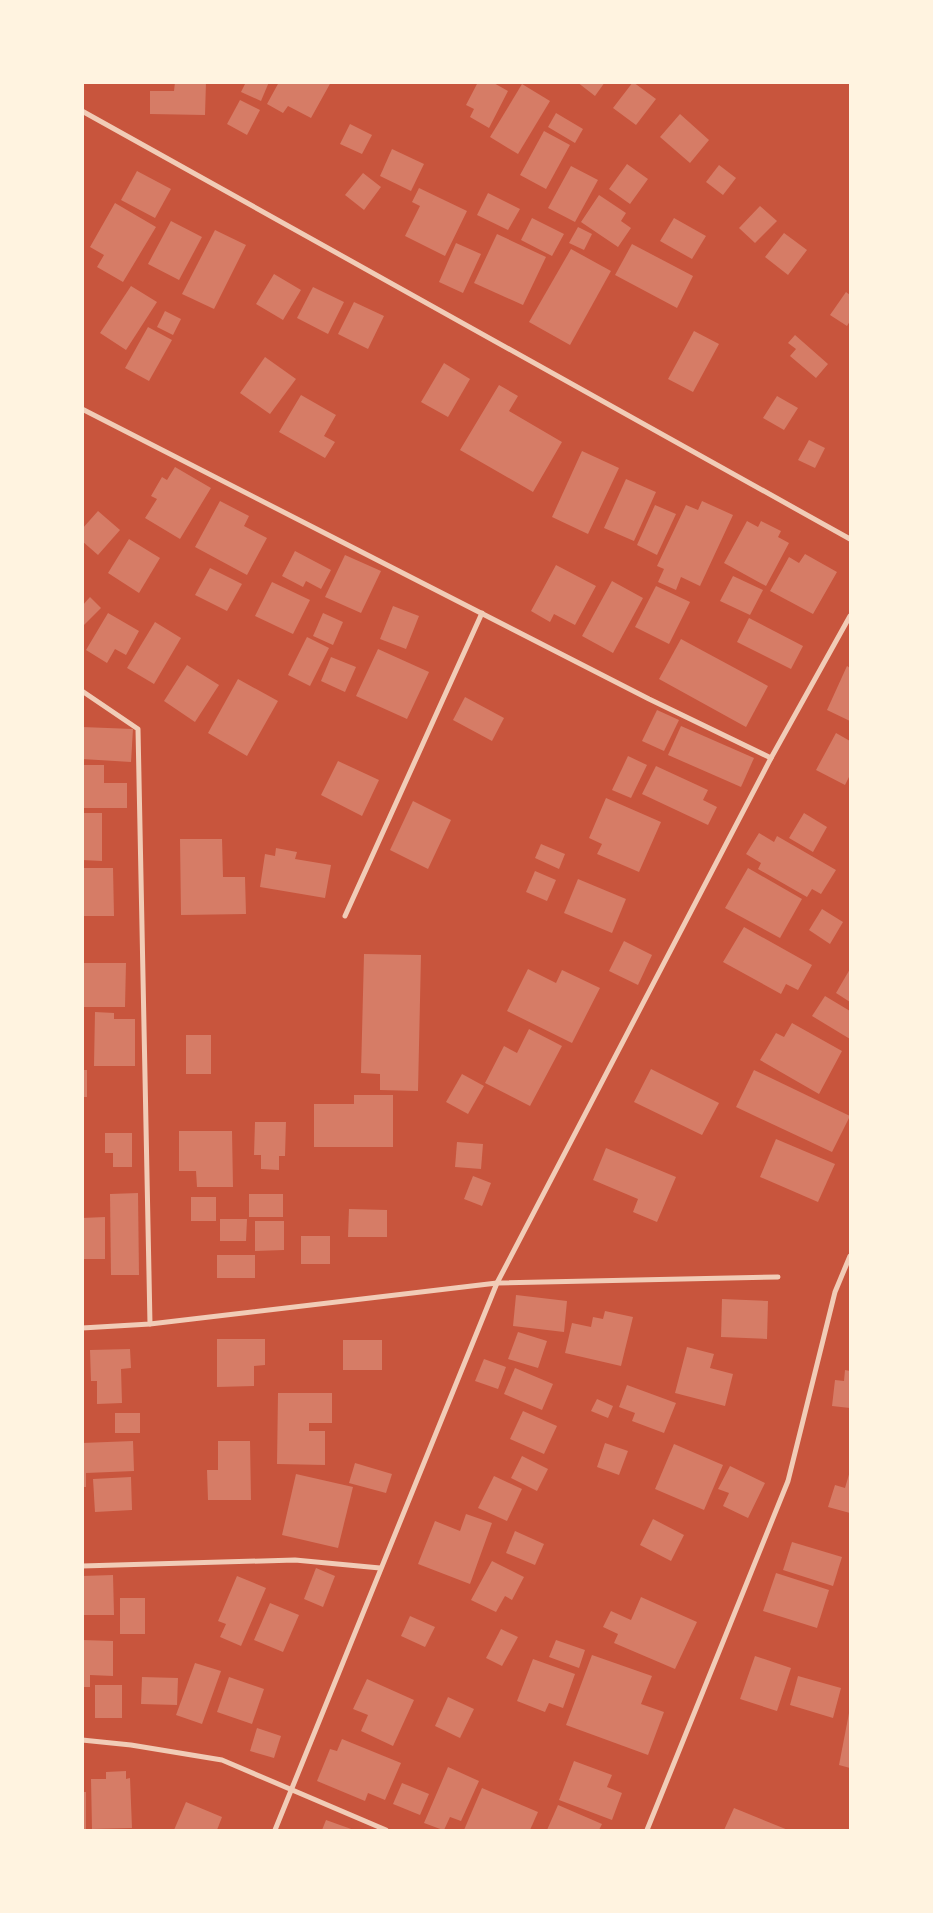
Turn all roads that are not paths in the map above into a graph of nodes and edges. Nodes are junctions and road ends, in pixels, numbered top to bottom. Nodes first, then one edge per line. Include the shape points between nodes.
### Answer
1 (82, 111) edge
2 (82, 409) edge
3 (850, 539) edge
4 (482, 614) junction
5 (850, 616) edge
6 (82, 690) edge
7 (771, 758) junction
8 (345, 916) dead end
9 (850, 1256) edge
10 (778, 1277) dead end
11 (497, 1283) junction
12 (150, 1324) junction
13 (82, 1328) edge
14 (82, 1566) edge
15 (380, 1568) junction
16 (82, 1740) edge
17 (292, 1790) junction
18 (275, 1830) edge
19 (386, 1830) edge
20 (647, 1830) edge

1 - 3 street
2 - 4 street
4 - 7 street
4 - 8 street
5 - 7 street
6 - 12 street via 138,729
7 - 11 street
9 - 20 street via 834,1292 788,1480
10 - 11 street
11 - 12 street
11 - 15 street
12 - 13 street
14 - 15 street via 295,1560
15 - 17 street
16 - 17 street via 222,1760
17 - 18 street
17 - 19 street

